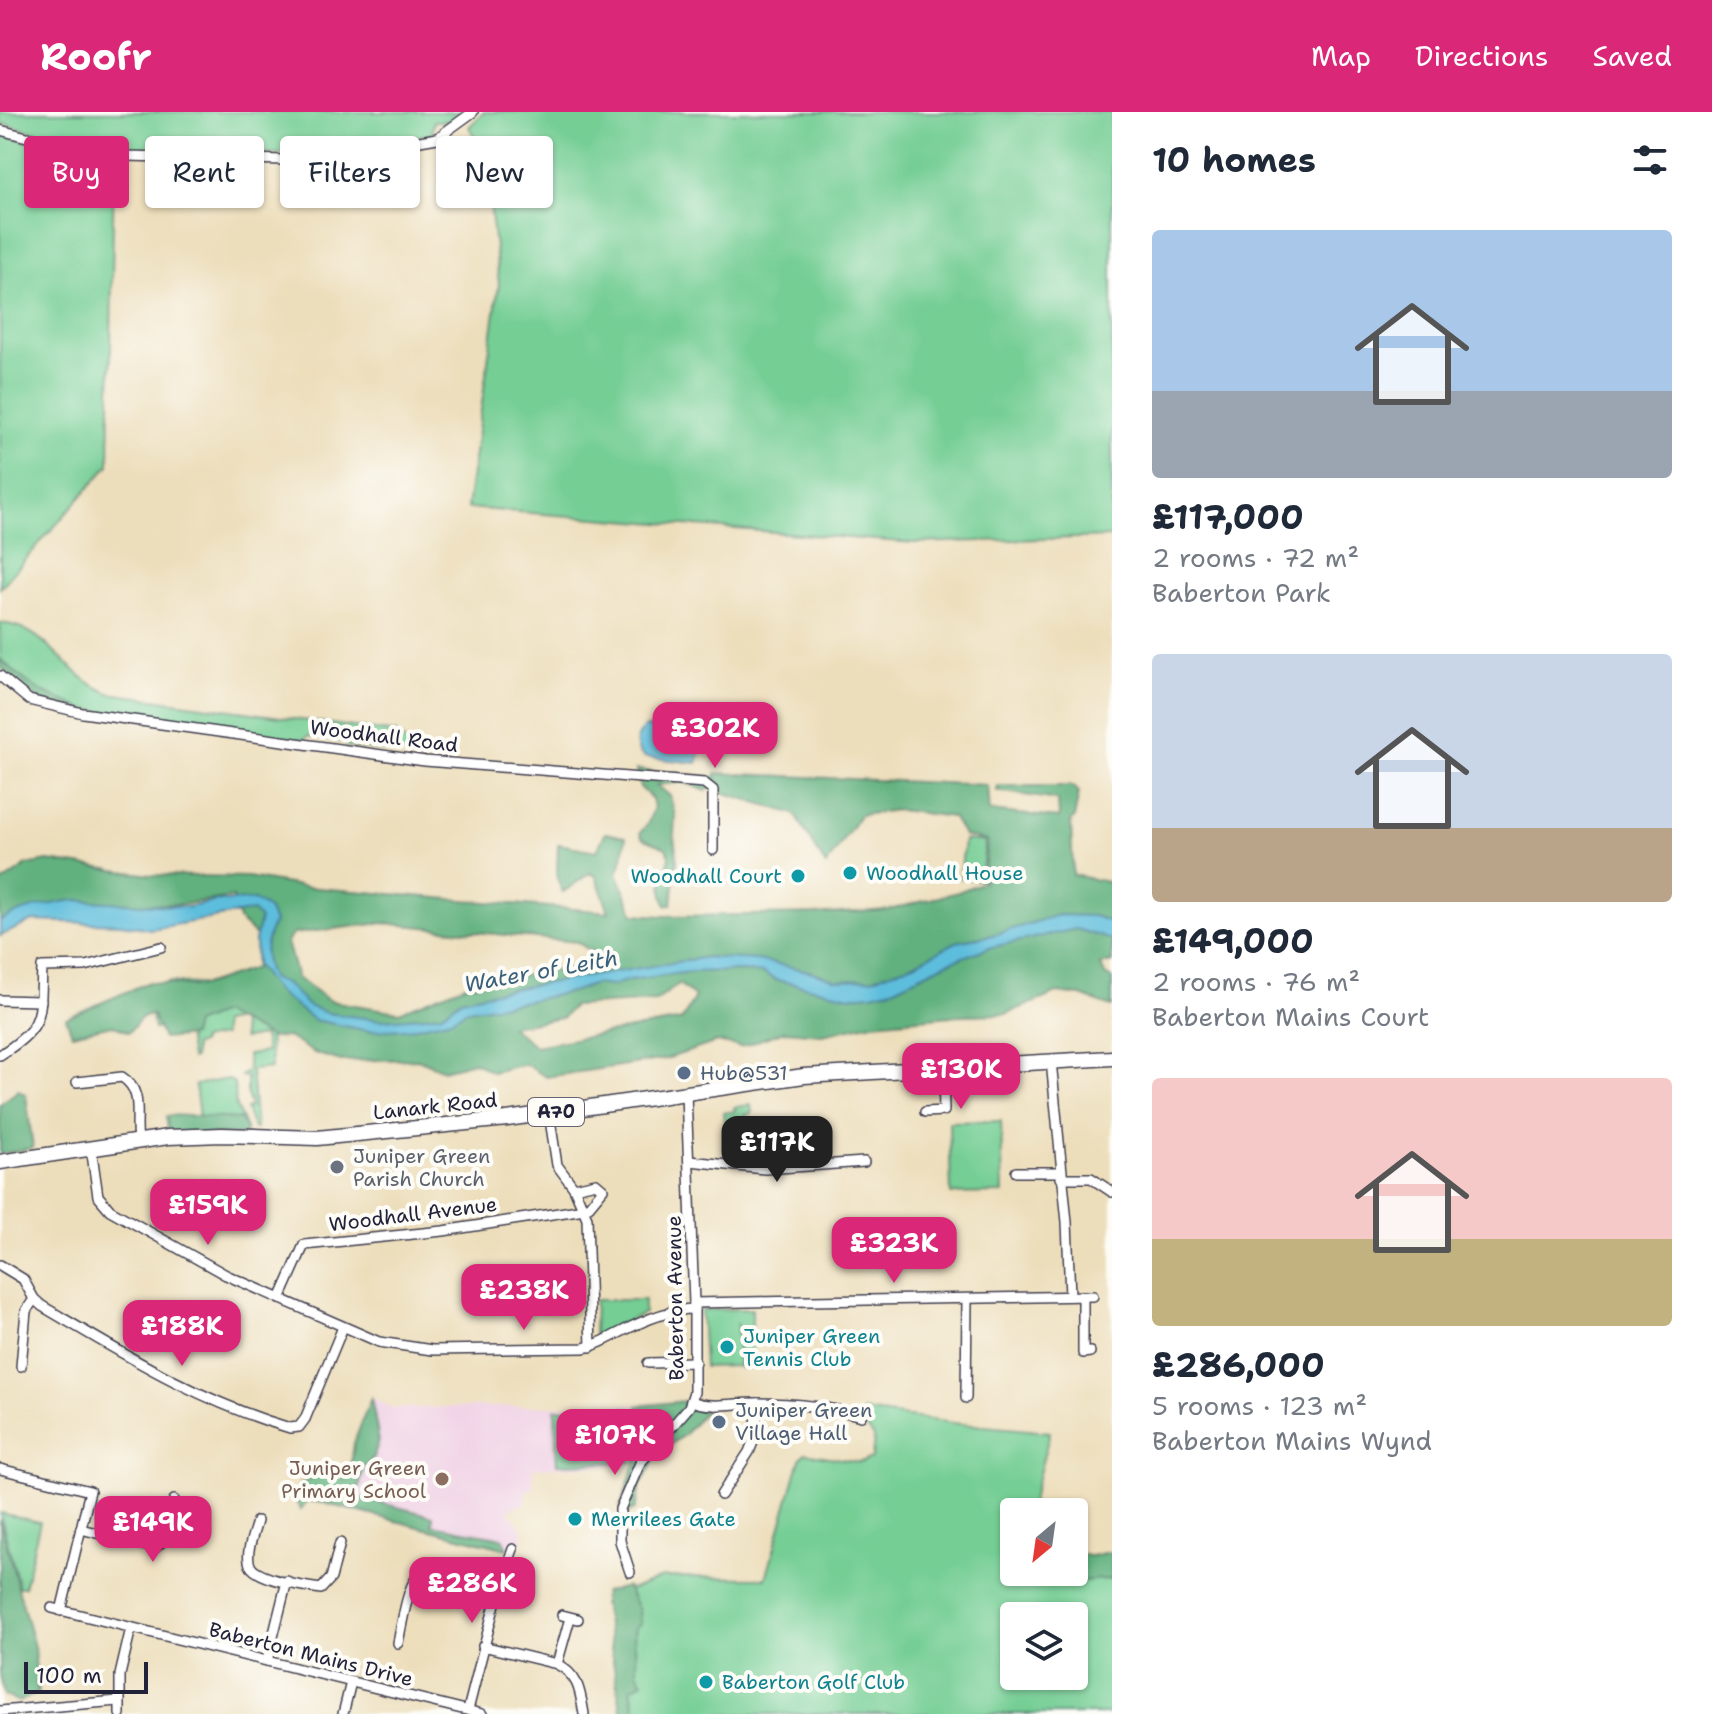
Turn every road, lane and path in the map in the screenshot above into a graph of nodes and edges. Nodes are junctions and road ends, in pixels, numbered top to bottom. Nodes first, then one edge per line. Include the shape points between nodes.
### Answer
1 (473, 112) edge
2 (0, 130) edge
3 (0, 676) edge
4 (713, 850) dead end
5 (161, 947) dead end
6 (0, 1000) edge
7 (41, 1001) junction
8 (0, 1055) edge
9 (1112, 1058) edge
10 (1051, 1061) junction
11 (943, 1067) junction
12 (77, 1082) dead end
13 (686, 1093) junction
14 (925, 1112) dead end
15 (549, 1113) junction
16 (138, 1140) junction
17 (91, 1147) junction
18 (690, 1161) junction
19 (0, 1162) edge
20 (864, 1162) dead end
21 (1016, 1172) dead end
22 (1061, 1175) junction
23 (574, 1188) junction
24 (1112, 1192) edge
25 (585, 1208) junction
26 (0, 1265) edge
27 (1070, 1296) junction
28 (34, 1299) junction
29 (280, 1299) junction
30 (967, 1300) junction
31 (694, 1306) junction
32 (343, 1327) junction
33 (591, 1347) junction
34 (1090, 1352) dead end
35 (695, 1362) junction
36 (648, 1363) dead end
37 (21, 1366) dead end
38 (966, 1398) dead end
39 (692, 1401) junction
40 (758, 1403) junction
41 (861, 1416) dead end
42 (0, 1469) edge
43 (721, 1495) dead end
44 (174, 1500) dead end
45 (252, 1527) dead end
46 (81, 1529) junction
47 (513, 1549) dead end
48 (349, 1556) dead end
49 (630, 1572) dead end
50 (287, 1581) junction
51 (498, 1592) junction
52 (570, 1617) dead end
53 (131, 1628) junction
54 (398, 1643) dead end
55 (483, 1646) junction
56 (267, 1661) junction
57 (557, 1664) junction
58 (351, 1682) junction
59 (118, 1701) junction
60 (468, 1710) junction
61 (0, 1711) edge
62 (120, 1714) edge
63 (343, 1714) edge
64 (482, 1714) edge
65 (584, 1714) edge

1 - 2 street via 437,138 284,160 126,156 81,151
3 - 4 street, Woodhall Road via 29,700 83,713 425,761 704,783 713,790
5 - 7 street via 85,966 42,967
6 - 7 street
7 - 8 street via 33,1030
9 - 10 main road, Lanark Road / A70
10 - 11 main road, Lanark Road / A70
10 - 22 street
11 - 13 main road, Lanark Road / A70 via 804,1076
11 - 14 street via 944,1111
12 - 16 street via 105,1084 122,1077 134,1090
13 - 15 main road, Lanark Road / A70
13 - 18 street, Baberton Avenue
15 - 16 main road, Lanark Road / A70 via 317,1138 201,1135
15 - 23 street via 557,1165
16 - 17 main road, Lanark Road / A70
17 - 19 main road, Lanark Road / A70
17 - 29 street via 104,1206 219,1272
18 - 20 street via 765,1169
18 - 31 street, Baberton Avenue
21 - 22 street
22 - 24 street via 1094,1179
22 - 27 street
23 - 25 street
23 - 25 street via 602,1186
25 - 29 street, Woodhall Avenue via 443,1231 307,1244
25 - 33 street
26 - 28 street via 23,1279
27 - 30 street
27 - 34 street via 1088,1296 1083,1353
28 - 32 street via 178,1385 290,1428 305,1419
28 - 37 street via 26,1311
29 - 32 street
30 - 31 street
30 - 38 street
31 - 33 street via 642,1322
31 - 35 street, Baberton Avenue
32 - 33 street via 418,1350
35 - 36 street
35 - 39 street, Baberton Avenue
39 - 40 street
39 - 49 street, Baberton Avenue via 640,1463 620,1509 620,1541
40 - 41 street
40 - 43 street via 749,1452
42 - 46 street via 91,1486
44 - 46 street via 165,1539 155,1548
45 - 50 street via 250,1565 260,1576
46 - 53 street, Baberton Mains Drive via 57,1609
47 - 51 street
48 - 50 street via 339,1548 331,1578 321,1589
50 - 56 street
51 - 54 street via 429,1575 415,1579
51 - 55 street
52 - 57 street
53 - 56 street, Baberton Mains Drive
53 - 59 street
55 - 57 street
55 - 60 street
56 - 58 street, Baberton Mains Drive
57 - 65 street via 579,1685
58 - 60 street, Baberton Mains Drive
58 - 63 street
59 - 61 street
59 - 62 street
60 - 64 street, Baberton Mains Drive

